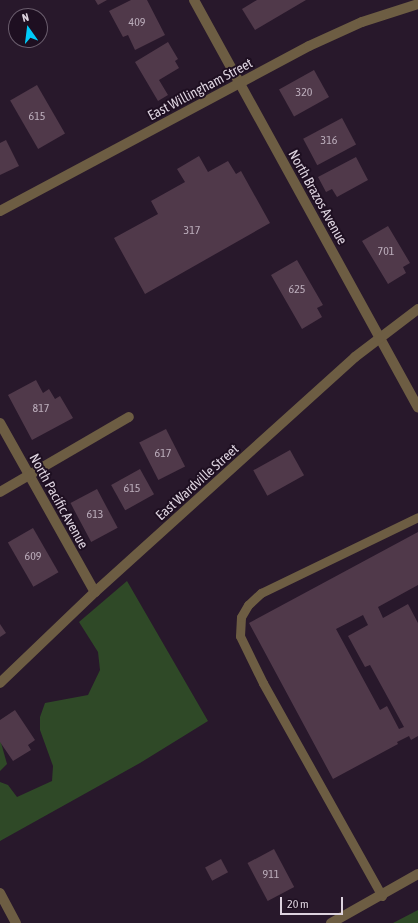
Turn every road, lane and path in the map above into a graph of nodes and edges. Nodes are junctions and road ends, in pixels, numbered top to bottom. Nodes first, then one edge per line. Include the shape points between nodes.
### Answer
1 (194, 0) edge
2 (418, 4) edge
3 (240, 84) junction
4 (0, 210) edge
5 (418, 309) edge
6 (380, 337) junction
7 (418, 408) edge
8 (129, 417) dead end
9 (0, 423) edge
10 (29, 476) junction
11 (0, 492) edge
12 (418, 517) edge
13 (95, 592) junction
14 (0, 683) edge
15 (418, 874) edge
16 (0, 893) edge
17 (382, 896) junction
18 (16, 923) edge
19 (331, 923) edge

1 - 3 street, North Brazos Avenue
2 - 3 street, East Willingham Street via 362,22 309,46
3 - 4 street, East Willingham Street
3 - 6 street, North Brazos Avenue
5 - 6 street, East Wardville Street
6 - 7 street, North Brazos Avenue
6 - 13 street, East Wardville Street
8 - 10 street
9 - 10 street, North Pacific Avenue
10 - 11 street
10 - 13 street, North Pacific Avenue
12 - 17 lane via 261,593 248,605 241,617 240,636 263,683
13 - 14 street, East Wardville Street
15 - 17 street
16 - 18 street
17 - 19 street

